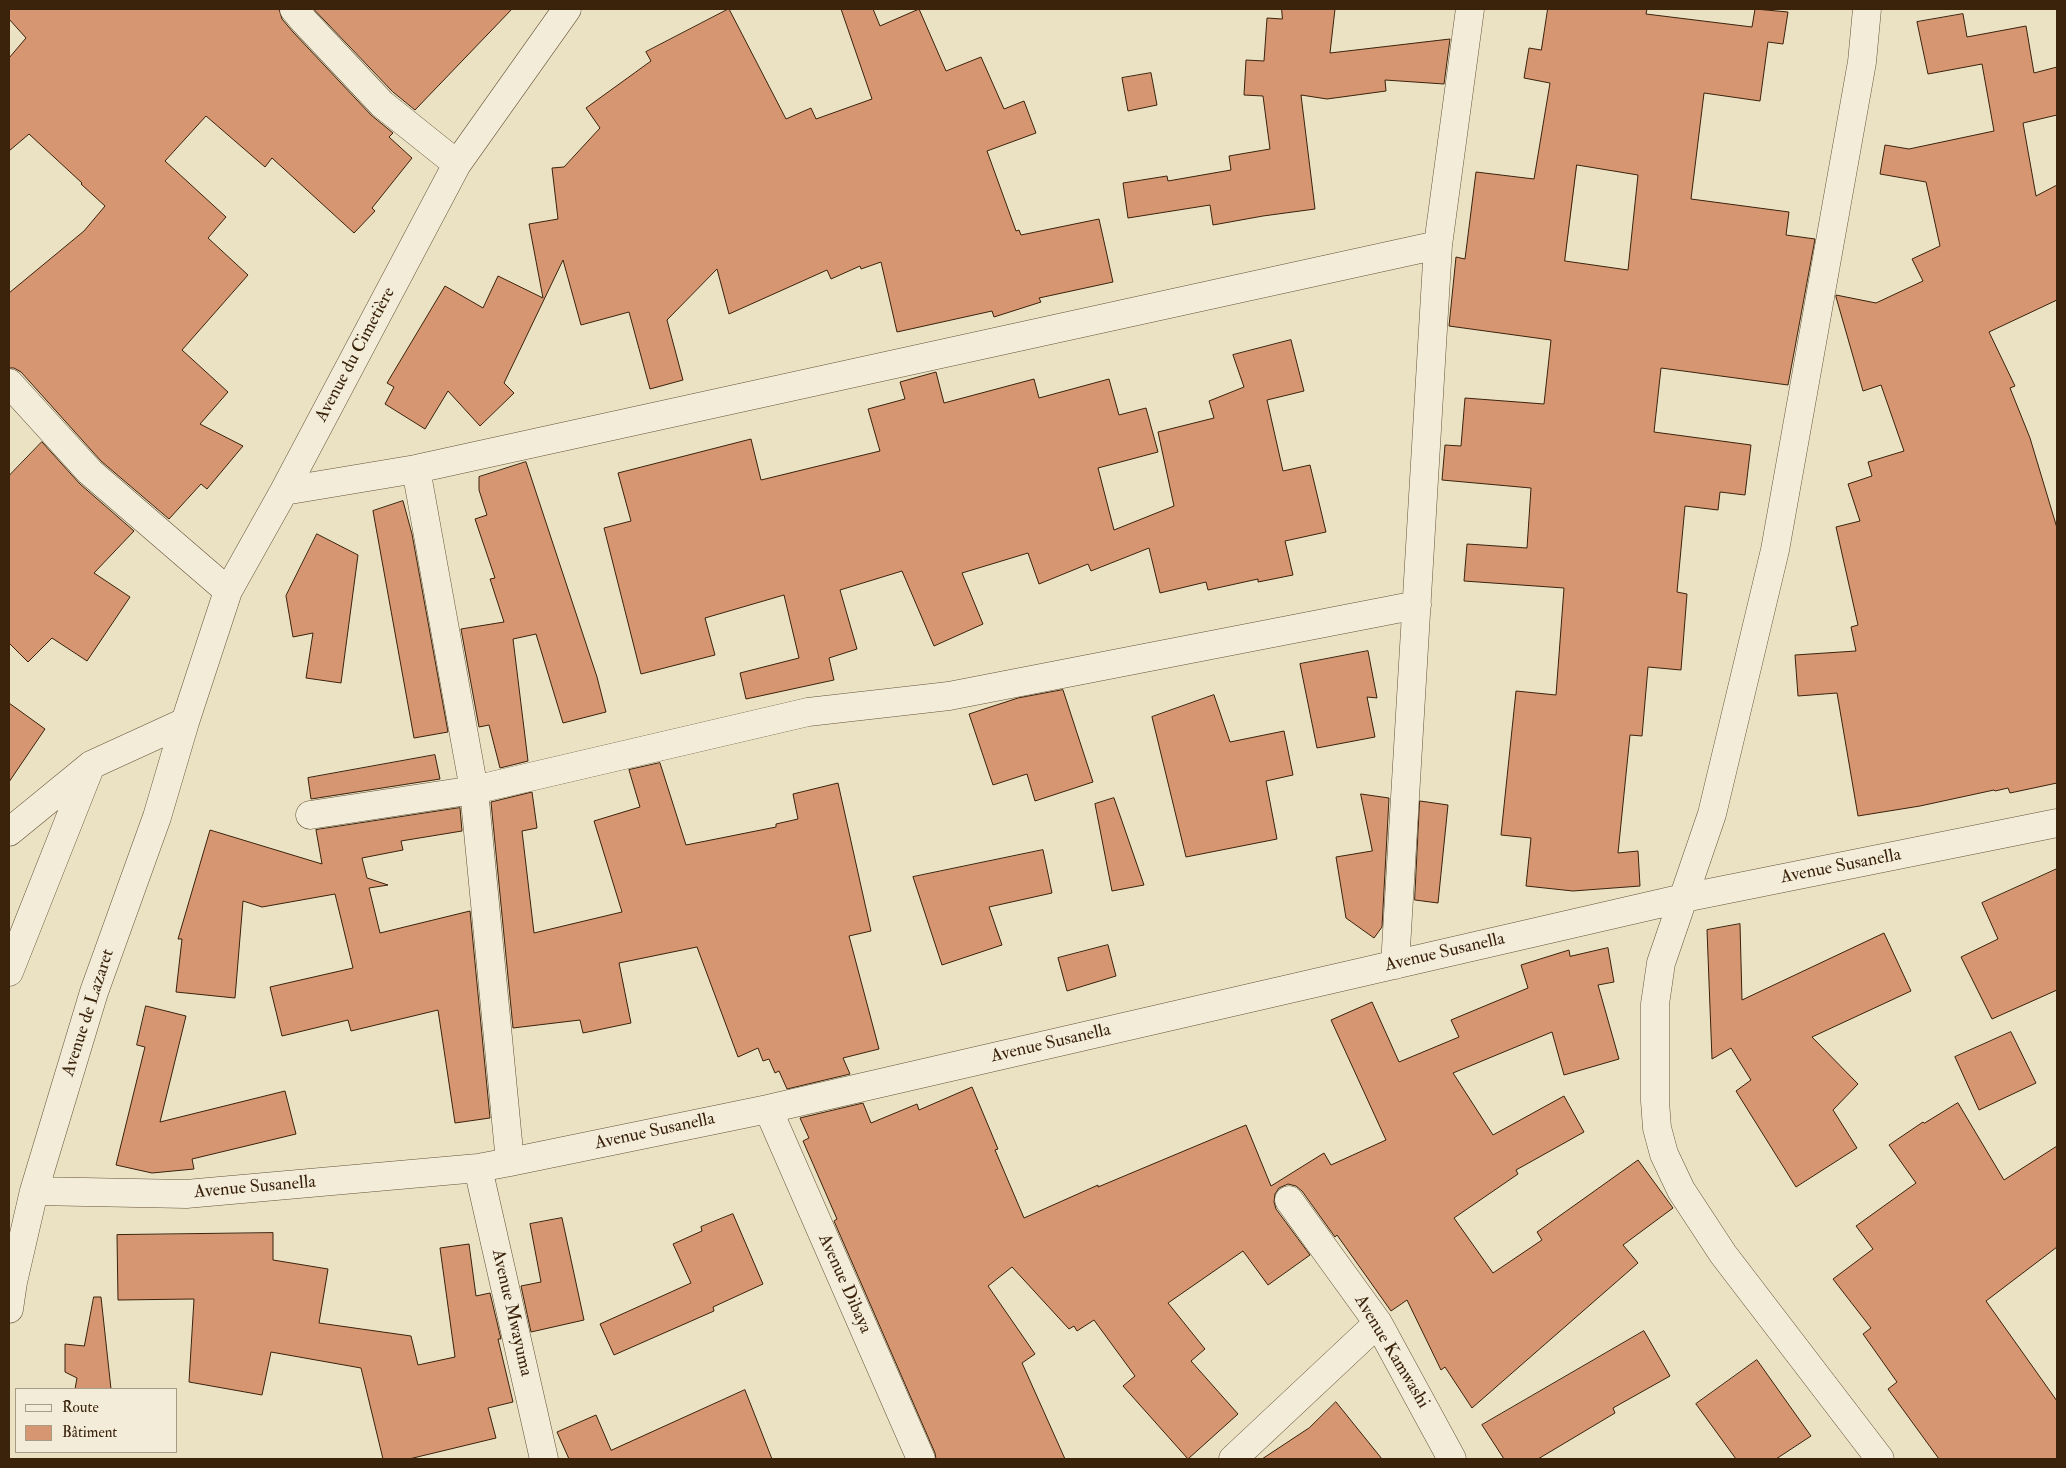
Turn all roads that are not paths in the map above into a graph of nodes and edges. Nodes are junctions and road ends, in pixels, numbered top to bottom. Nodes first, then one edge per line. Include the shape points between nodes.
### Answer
1 (294, 9) edge
2 (567, 9) edge
3 (1470, 9) edge
4 (1867, 9) edge
5 (457, 164) junction
6 (1438, 245) junction
7 (9, 383) edge
8 (416, 469) junction
9 (284, 491) junction
10 (228, 591) junction
11 (1417, 605) junction
12 (185, 722) junction
13 (90, 765) junction
14 (474, 790) junction
15 (310, 815) dead end
16 (2057, 823) edge
17 (9, 832) edge
18 (1684, 898) junction
19 (1395, 965) junction
20 (9, 972) edge
21 (768, 1109) junction
22 (510, 1162) junction
23 (478, 1168) junction
24 (34, 1191) junction
25 (1289, 1200) dead end
26 (11, 1281) edge
27 (9, 1309) edge
28 (1378, 1323) junction
29 (544, 1459) edge
30 (921, 1459) edge
31 (1233, 1459) edge
32 (1452, 1459) edge
33 (1880, 1459) edge

1 - 5 street via 382,104
2 - 5 street, Avenue du Cimetière
3 - 6 street
4 - 18 street via 1862,62 1775,550 1712,814
5 - 9 street, Avenue du Cimetière
6 - 8 street
6 - 11 street
7 - 10 street via 90,472
8 - 9 street
8 - 14 street
9 - 10 street, Avenue du Cimetière
10 - 12 street, Avenue du Cimetière
11 - 14 street via 949,696 808,712
11 - 19 street
12 - 13 street
12 - 24 street, Avenue de Lazaret via 157,817 94,992
13 - 17 street
13 - 20 street
14 - 15 street
14 - 22 street
16 - 18 street, Avenue Susanella
18 - 19 street, Avenue Susanella
18 - 33 street via 1661,963 1656,1004 1655,1101 1657,1128 1664,1154 1680,1190 1723,1254
19 - 21 street, Avenue Susanella
21 - 22 street, Avenue Susanella
21 - 30 street, Avenue Dibaya
22 - 23 street, Avenue Susanella
23 - 24 street, Avenue Susanella via 186,1194
23 - 29 street, Avenue Mwayuma
24 - 26 street, Avenue de Lazaret
25 - 28 street, Avenue Kamwashi
26 - 27 street, Avenue de Lazaret
28 - 31 street
28 - 32 street, Avenue Kamwashi

